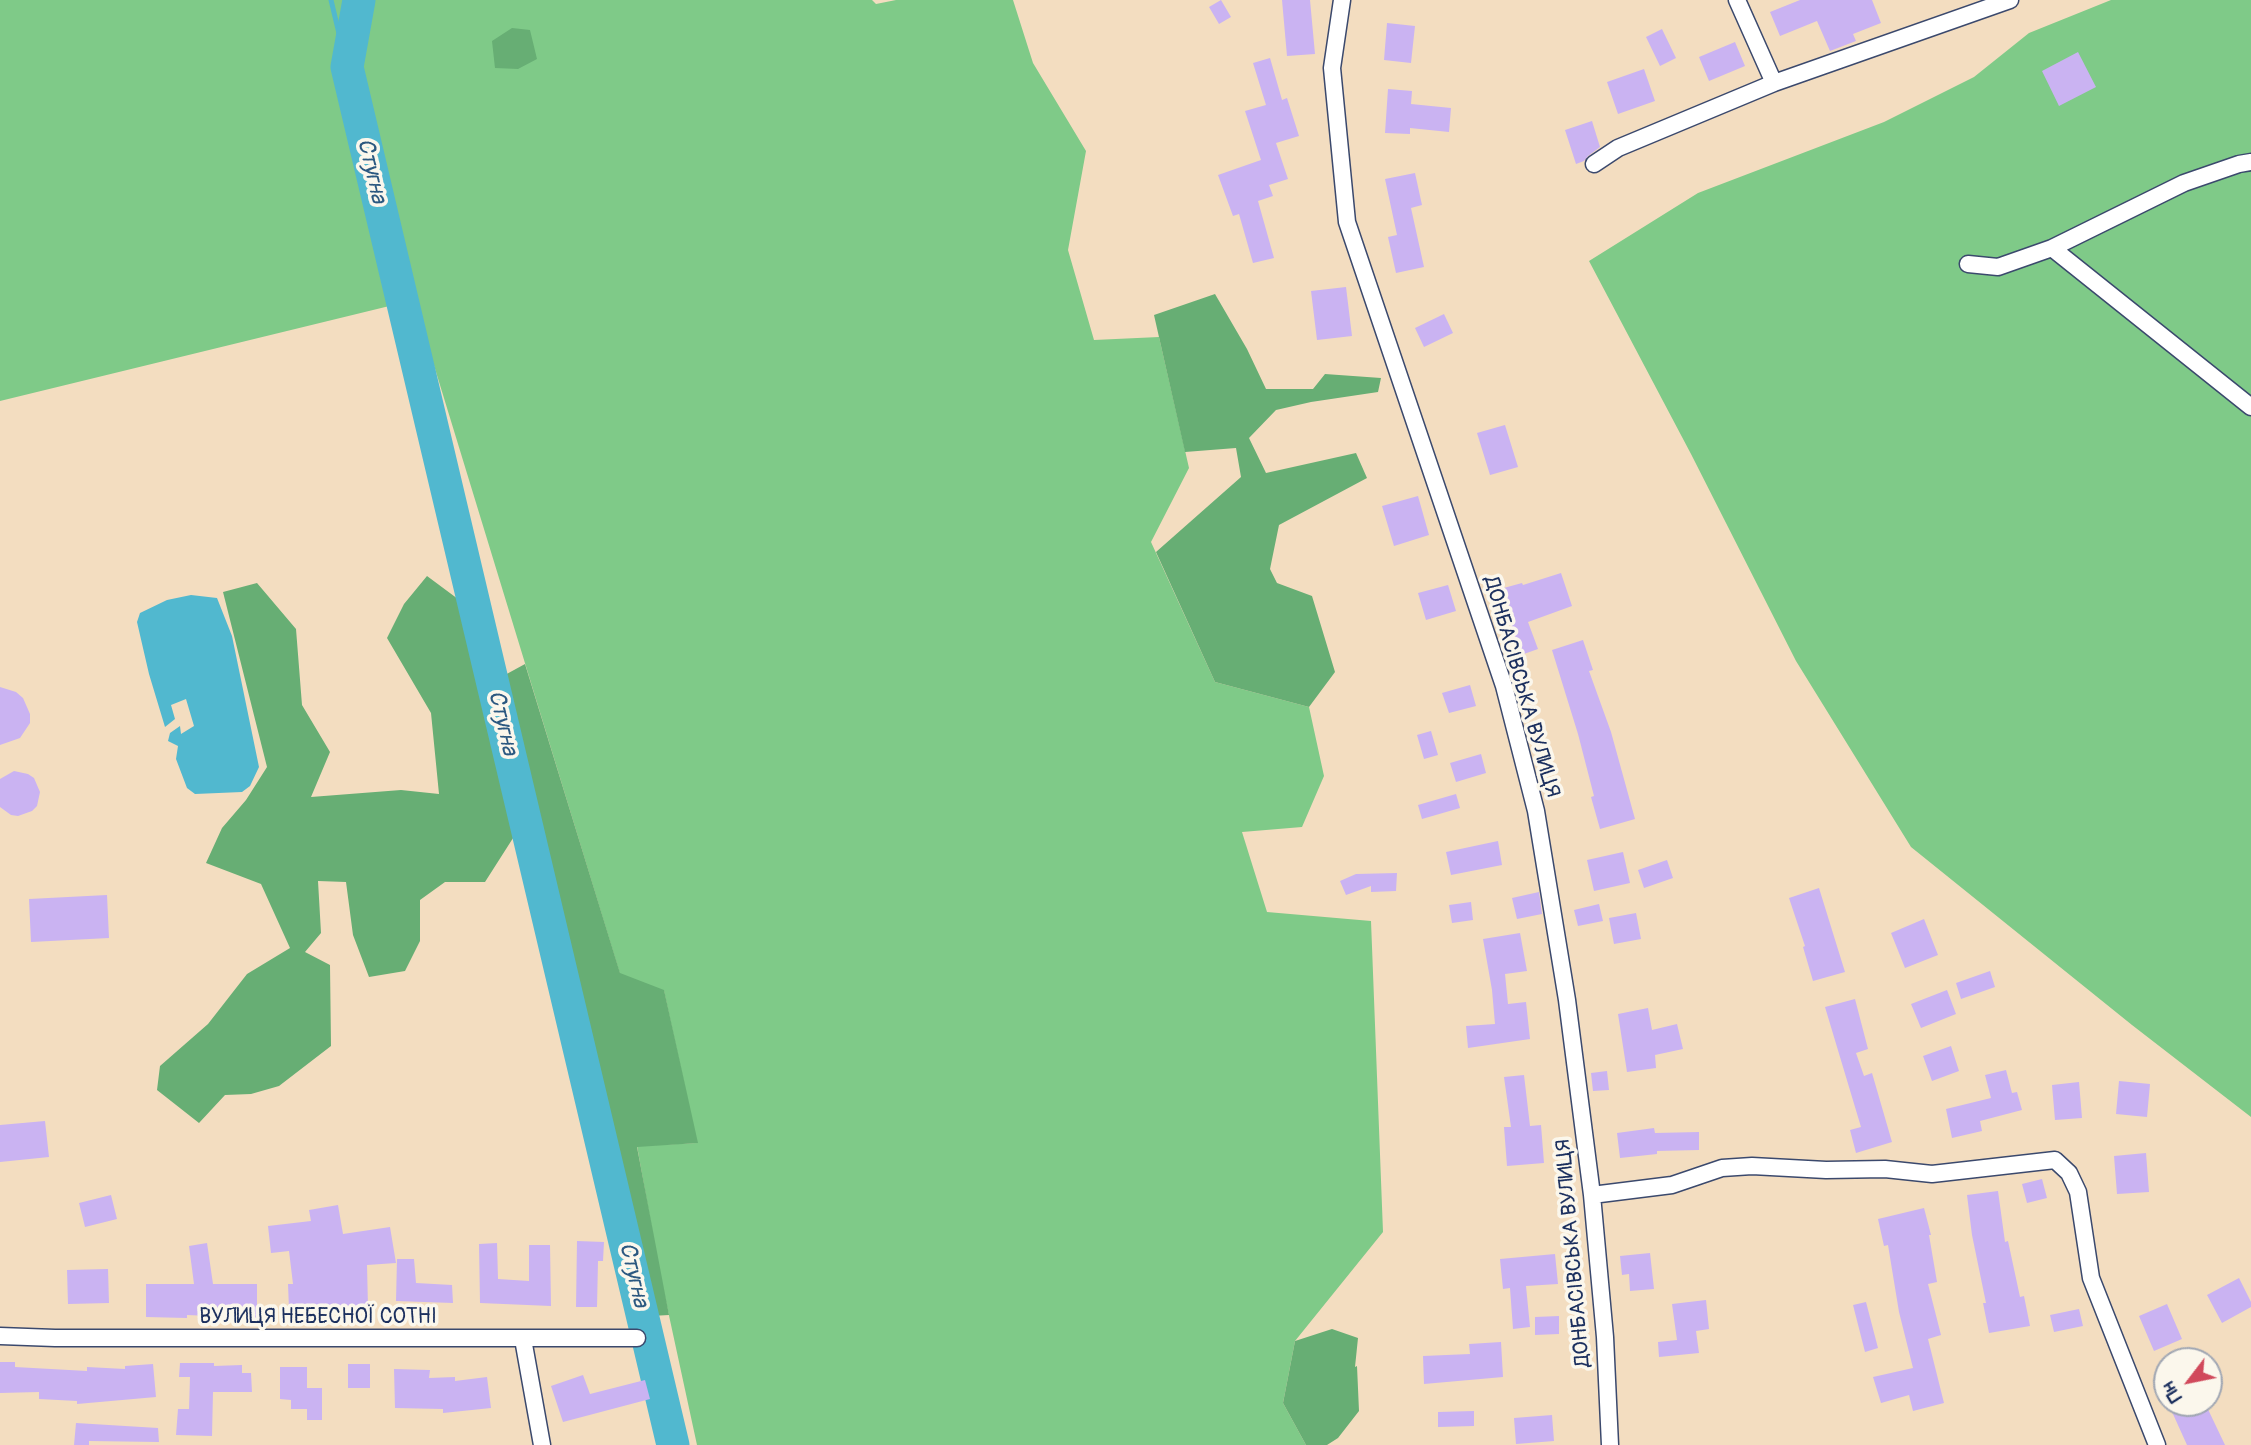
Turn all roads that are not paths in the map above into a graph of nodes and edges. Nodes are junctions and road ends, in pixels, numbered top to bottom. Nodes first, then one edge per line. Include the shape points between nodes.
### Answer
1 (1342, 0) edge
2 (1737, 0) edge
3 (2010, 0) edge
4 (1774, 83) junction
5 (2251, 162) edge
6 (1594, 164) dead end
7 (2052, 248) junction
8 (1968, 264) dead end
9 (2251, 407) edge
10 (1592, 1195) junction
11 (0, 1336) edge
12 (637, 1338) dead end
13 (523, 1339) junction
14 (542, 1445) edge
15 (1610, 1445) edge
16 (2157, 1445) edge

1 - 10 street, ДОНБАСІВСЬКА ВУЛИЦЯ via 1332,68 1347,222 1504,687 1536,811
2 - 4 street
3 - 4 street
4 - 6 street via 1618,148
5 - 7 street via 2184,183
7 - 8 street via 1998,268
7 - 9 street
10 - 15 street, ДОНБАСІВСЬКА ВУЛИЦЯ
10 - 16 street via 1672,1185 1722,1168 1885,1169 1931,1174 2055,1160 2069,1173 2078,1192 2091,1278
11 - 13 street, ВУЛИЦЯ НЕБЕСНОЇ СОТНІ
12 - 13 street, ВУЛИЦЯ НЕБЕСНОЇ СОТНІ
13 - 14 street

